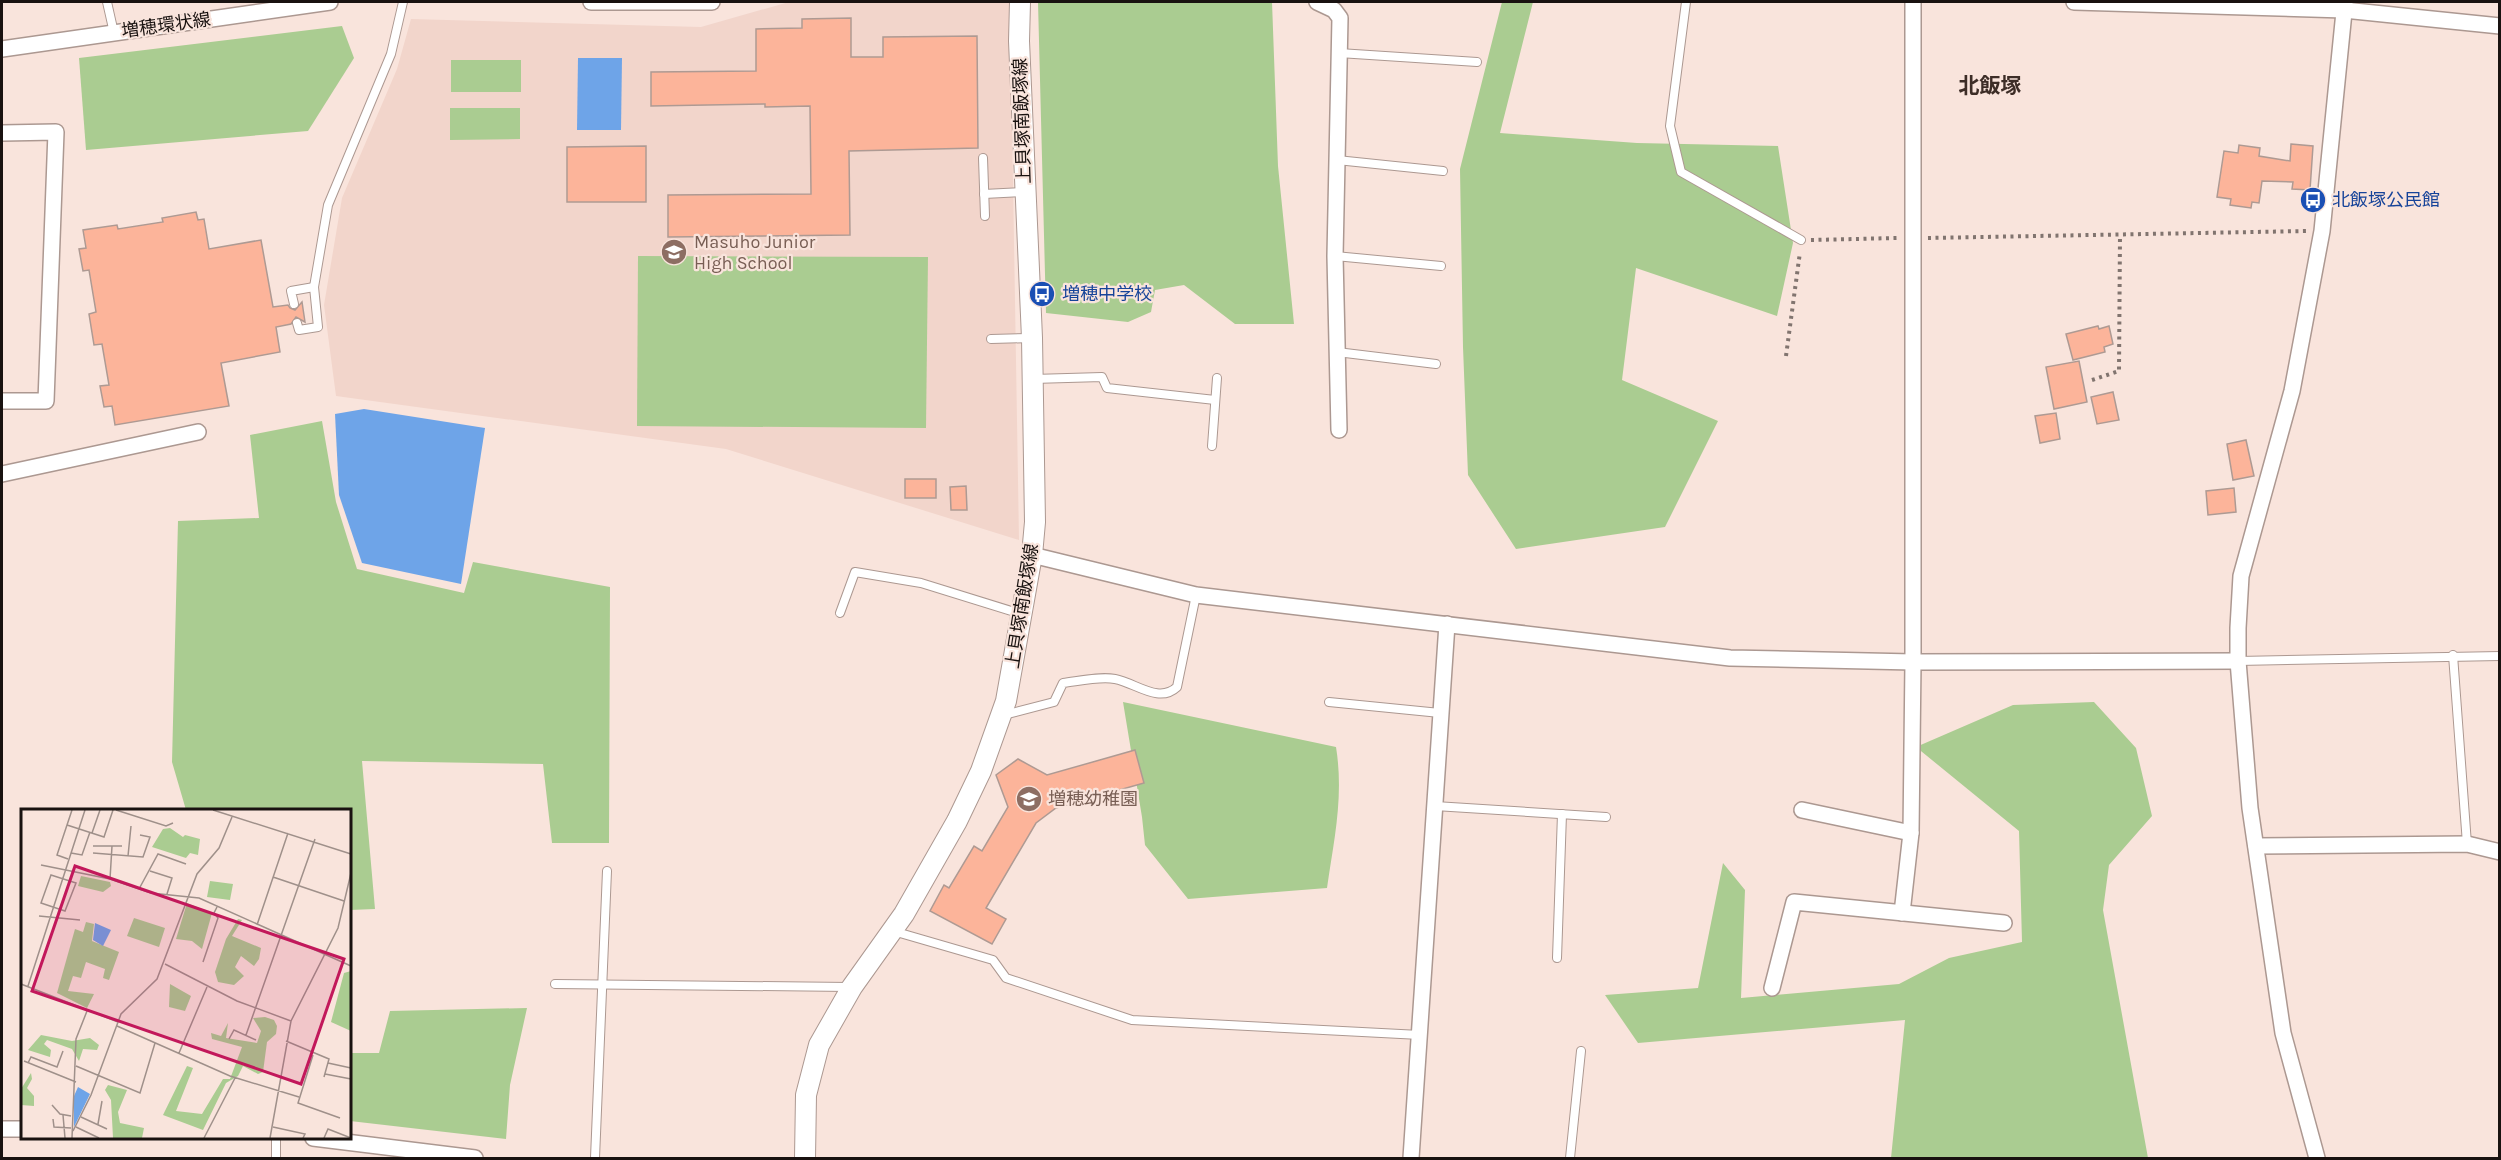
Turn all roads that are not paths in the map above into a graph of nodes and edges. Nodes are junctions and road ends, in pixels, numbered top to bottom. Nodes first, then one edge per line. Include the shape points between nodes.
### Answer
1 (107, 2) edge
2 (330, 2) edge
3 (403, 2) edge
4 (591, 2) edge
5 (602, 2) edge
6 (712, 2) edge
7 (1020, 2) edge
8 (1317, 2) edge
9 (1686, 2) edge
10 (1913, 2) edge
11 (2074, 2) edge
12 (2345, 6) edge
13 (2499, 26) edge
14 (114, 33) junction
15 (2, 49) edge
16 (1339, 53) junction
17 (1477, 62) dead end
18 (2, 133) edge
19 (983, 158) dead end
20 (1335, 160) junction
21 (1443, 171) dead end
22 (1025, 192) junction
23 (984, 194) junction
24 (985, 216) dead end
25 (1802, 240) road end
26 (1335, 256) junction
27 (1441, 266) dead end
28 (314, 286) junction
29 (294, 304) dead end
30 (297, 323) dead end
31 (1032, 338) junction
32 (991, 339) dead end
33 (1337, 352) junction
34 (1436, 364) dead end
35 (1217, 378) dead end
36 (1032, 379) junction
37 (1215, 400) junction
38 (2, 401) edge
39 (1339, 430) dead end
40 (198, 432) dead end
41 (1212, 446) dead end
42 (2, 474) edge
43 (1032, 555) junction
44 (1196, 595) junction
45 (840, 613) dead end
46 (1022, 614) junction
47 (1447, 624) junction
48 (2453, 655) junction
49 (2499, 656) edge
50 (2238, 661) junction
51 (1913, 662) junction
52 (1329, 702) dead end
53 (1440, 712) junction
54 (1001, 715) junction
55 (1435, 806) junction
56 (1802, 810) dead end
57 (1562, 814) junction
58 (1606, 817) dead end
59 (1911, 833) junction
60 (2467, 844) junction
61 (2256, 846) junction
62 (2499, 852) edge
63 (607, 871) dead end
64 (1902, 913) junction
65 (2004, 923) dead end
66 (892, 931) junction
67 (1557, 958) dead end
68 (555, 984) dead end
69 (602, 984) junction
70 (852, 987) junction
71 (1772, 988) dead end
72 (1420, 1035) junction
73 (1581, 1051) dead end
74 (2, 1129) edge
75 (21, 1129) edge
76 (276, 1139) edge
77 (328, 1139) edge
78 (276, 1158) edge
79 (475, 1158) edge
80 (595, 1158) edge
81 (806, 1158) edge
82 (1411, 1158) edge
83 (1570, 1158) edge
84 (2317, 1158) edge

1 - 14 lane
2 - 14 street, 増穂環状線
3 - 28 lane via 391,54 332,192
4 - 5 street
5 - 6 street
7 - 22 street, 上貝塚南飯塚線
8 - 16 street via 1334,9 1340,18
9 - 25 lane via 1670,126 1682,172
10 - 51 street
11 - 12 street
12 - 13 street
12 - 50 street via 2322,231 2292,391 2241,576
14 - 15 street, 増穂環状線
16 - 17 lane
16 - 20 street
18 - 38 street via 56,132 46,401
19 - 23 lane
20 - 21 lane
20 - 26 street
22 - 23 lane
22 - 31 street, 上貝塚南飯塚線
23 - 24 lane
26 - 27 lane
26 - 33 street
28 - 29 lane via 291,291
28 - 30 lane via 318,327 299,330
31 - 32 lane
31 - 36 street, 上貝塚南飯塚線
33 - 34 lane
33 - 39 street
35 - 37 lane
36 - 37 lane via 1102,377 1107,388
36 - 43 street, 上貝塚南飯塚線
37 - 41 lane
40 - 42 street
43 - 44 street
43 - 46 street, 上貝塚南飯塚線
44 - 47 street
44 - 54 lane via 1177,687 1172,691 1161,695 1114,678 1063,683 1054,702
45 - 46 lane via 855,572 921,583
46 - 54 street, 上貝塚南飯塚線
47 - 51 street via 1730,658
47 - 53 street
48 - 49 lane
48 - 50 lane
48 - 60 lane
50 - 51 street
50 - 61 street
51 - 59 street
52 - 53 lane
53 - 55 street
54 - 66 street, 上貝塚南飯塚線 via 957,821
55 - 57 lane
55 - 72 street
56 - 59 street
57 - 58 lane
57 - 67 lane
59 - 64 street
60 - 61 street
60 - 62 street
61 - 84 street via 2283,1033
63 - 69 lane
64 - 65 street
64 - 71 street via 1794,902
66 - 70 street, 上貝塚南飯塚線
66 - 72 lane via 993,960 1006,978 1132,1020
68 - 69 lane
69 - 70 lane
69 - 80 lane
70 - 81 street, 上貝塚南飯塚線 via 819,1045 806,1095
72 - 82 street
73 - 83 lane
74 - 75 street
76 - 78 lane
77 - 79 street

